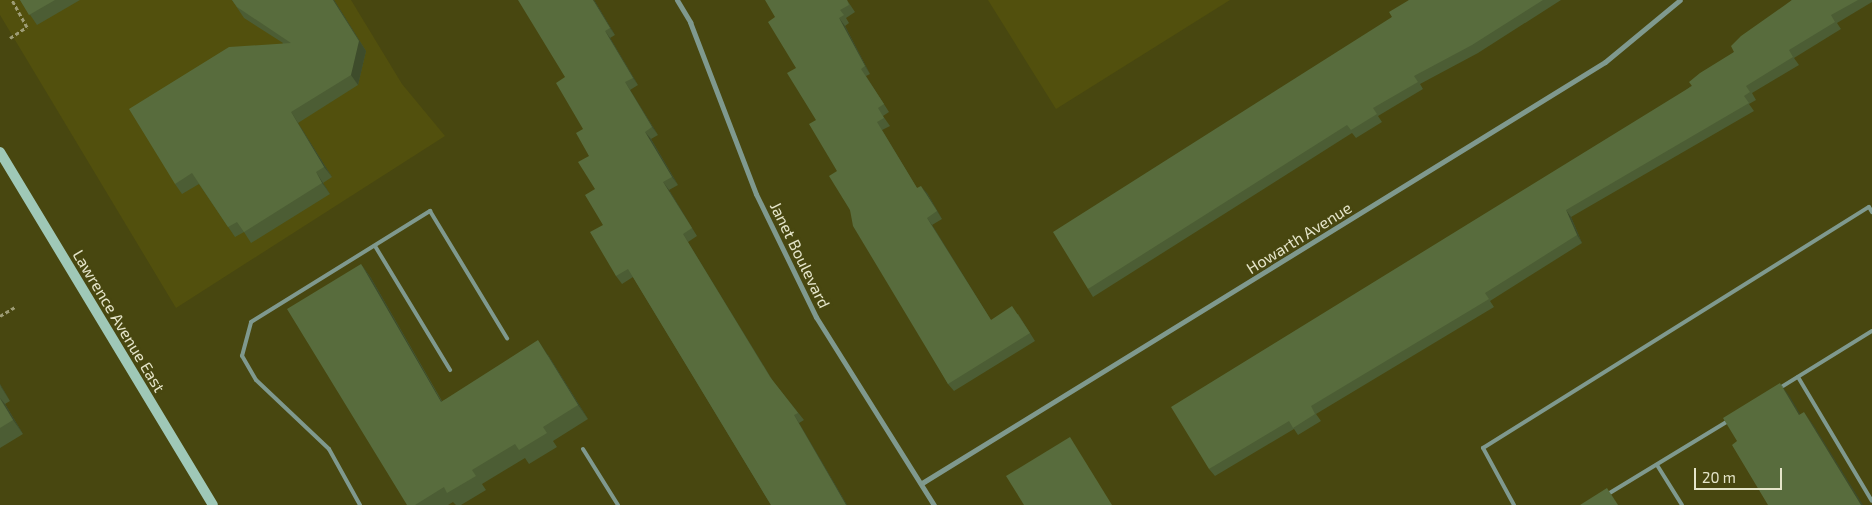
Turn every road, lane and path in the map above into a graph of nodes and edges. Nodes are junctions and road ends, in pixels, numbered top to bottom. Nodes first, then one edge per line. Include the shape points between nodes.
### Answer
1 (12, 0) edge
2 (677, 0) edge
3 (1680, 0) edge
4 (10, 38) dead end
5 (1, 154) edge
6 (1872, 212) edge
7 (375, 246) junction
8 (15, 307) dead end
9 (0, 316) edge
10 (1872, 331) edge
11 (507, 338) dead end
12 (450, 370) dead end
13 (1798, 377) junction
14 (1773, 392) edge
15 (1732, 418) edge
16 (583, 449) dead end
17 (1657, 465) junction
18 (922, 483) junction
19 (1599, 500) edge
20 (1872, 501) edge
21 (213, 505) edge
22 (360, 505) edge
23 (618, 505) edge
24 (934, 505) edge
25 (1514, 505) edge
26 (1682, 505) edge

1 - 4 path via 27,27
2 - 18 street, Janet Boulevard via 690,22 756,194 816,317
3 - 18 street, Howarth Avenue via 1605,62
5 - 21 main road, Lawrence Avenue East
6 - 25 lane via 1869,207 1483,448
7 - 11 lane via 430,211
7 - 12 lane
7 - 22 lane via 251,322 242,356 256,380 329,449
8 - 9 path
10 - 13 lane
13 - 14 lane
13 - 20 lane
15 - 17 lane
16 - 23 lane
17 - 19 lane
17 - 26 lane
18 - 24 street, Janet Boulevard

